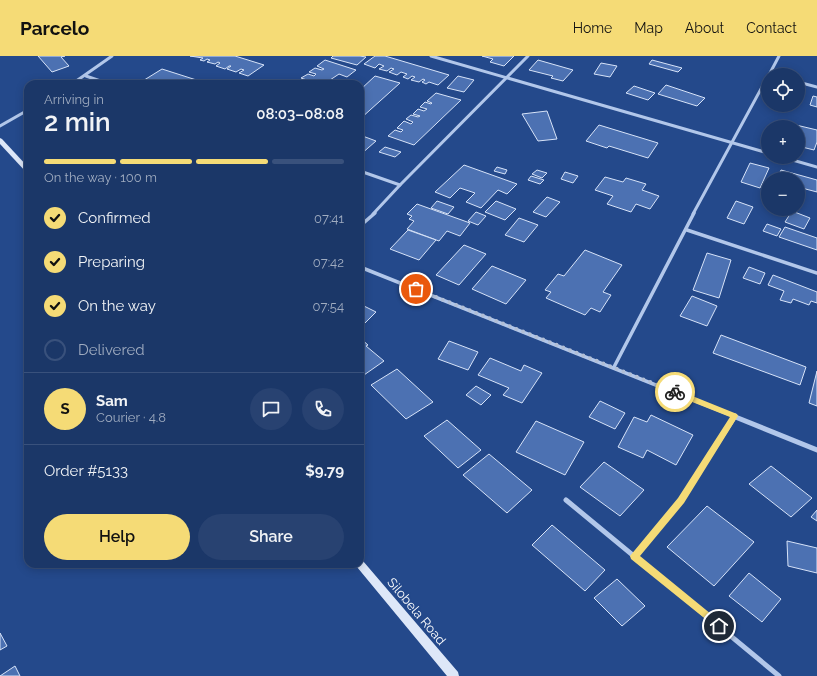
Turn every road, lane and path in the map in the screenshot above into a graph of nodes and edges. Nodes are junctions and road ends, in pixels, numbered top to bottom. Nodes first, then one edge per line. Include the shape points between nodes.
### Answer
1 (112, 56) edge
2 (431, 56) edge
3 (528, 56) edge
4 (779, 56) edge
5 (773, 68) edge
6 (86, 76) junction
7 (506, 77) junction
8 (79, 80) edge
9 (97, 80) edge
10 (805, 84) edge
11 (817, 87) edge
12 (761, 89) edge
13 (24, 112) edge
14 (0, 126) edge
15 (0, 140) edge
16 (730, 143) junction
17 (761, 151) edge
18 (805, 164) edge
19 (24, 167) edge
20 (817, 167) edge
21 (364, 172) edge
22 (400, 185) junction
23 (364, 223) edge
24 (687, 230) junction
25 (364, 269) edge
26 (817, 273) edge
27 (614, 367) junction
28 (735, 416) junction
29 (817, 450) edge
30 (566, 500) dead end
31 (634, 556) junction
32 (363, 568) edge
33 (454, 676) edge
34 (779, 676) edge

1 - 6 street
2 - 7 street
3 - 7 street
4 - 5 street
6 - 8 street
6 - 9 street
7 - 16 street
7 - 22 street
10 - 11 street
12 - 16 street
13 - 14 street
15 - 19 street
16 - 17 street
16 - 24 street
18 - 20 street
21 - 22 street
22 - 23 street
24 - 26 street
24 - 27 street
25 - 27 street
27 - 28 street
28 - 29 street
28 - 31 street via 681,500
30 - 31 street
31 - 34 street
32 - 33 street, Silobela Road

